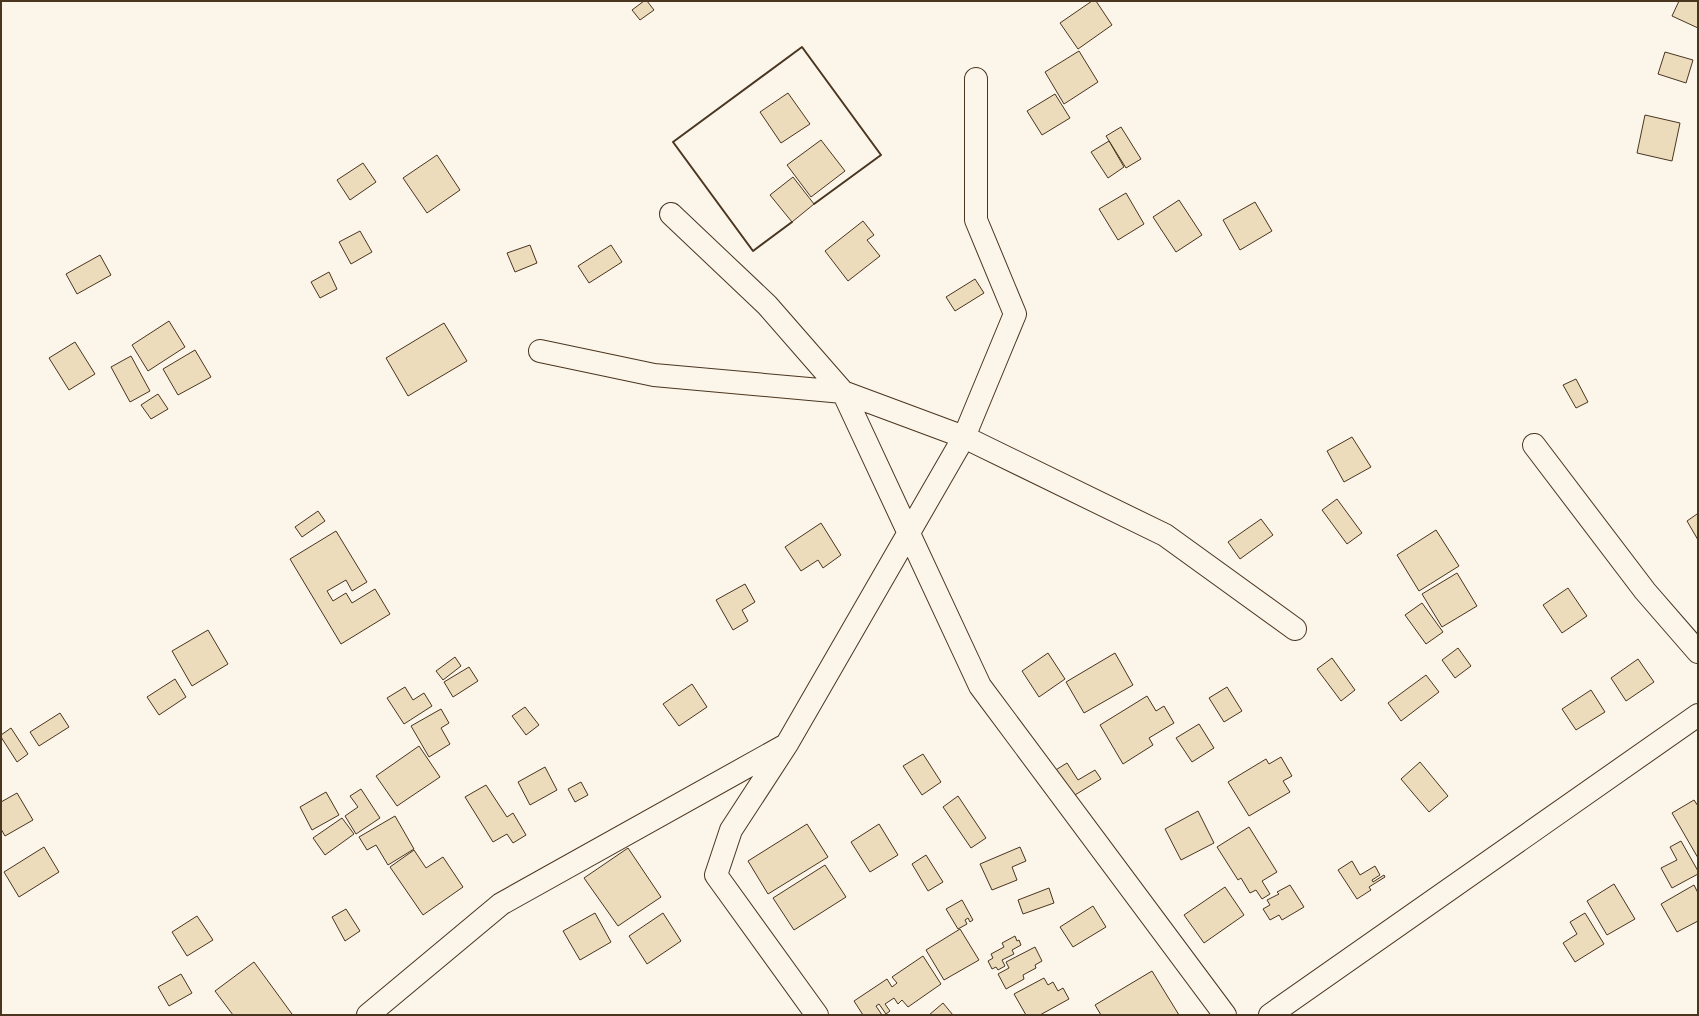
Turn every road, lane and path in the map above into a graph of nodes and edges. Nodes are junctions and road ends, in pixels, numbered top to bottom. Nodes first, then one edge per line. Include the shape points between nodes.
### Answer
1 (976, 80) dead end
2 (671, 214) dead end
3 (540, 352) dead end
4 (843, 392) junction
5 (964, 437) junction
6 (1534, 445) dead end
7 (909, 534) junction
8 (1295, 629) dead end
9 (1698, 652) edge
10 (1698, 715) edge
11 (787, 744) junction
12 (368, 1015) edge
13 (817, 1015) edge
14 (1225, 1015) edge
15 (1270, 1015) edge

1 - 5 street via 976,220 1015,314
2 - 4 street via 767,305
3 - 4 street via 654,375
4 - 5 street
4 - 7 street
5 - 7 street
5 - 8 street via 1165,535
6 - 9 street via 1645,591
7 - 11 street
7 - 14 street via 980,686
10 - 15 street
11 - 12 street via 501,904
11 - 13 street via 732,830 716,875

